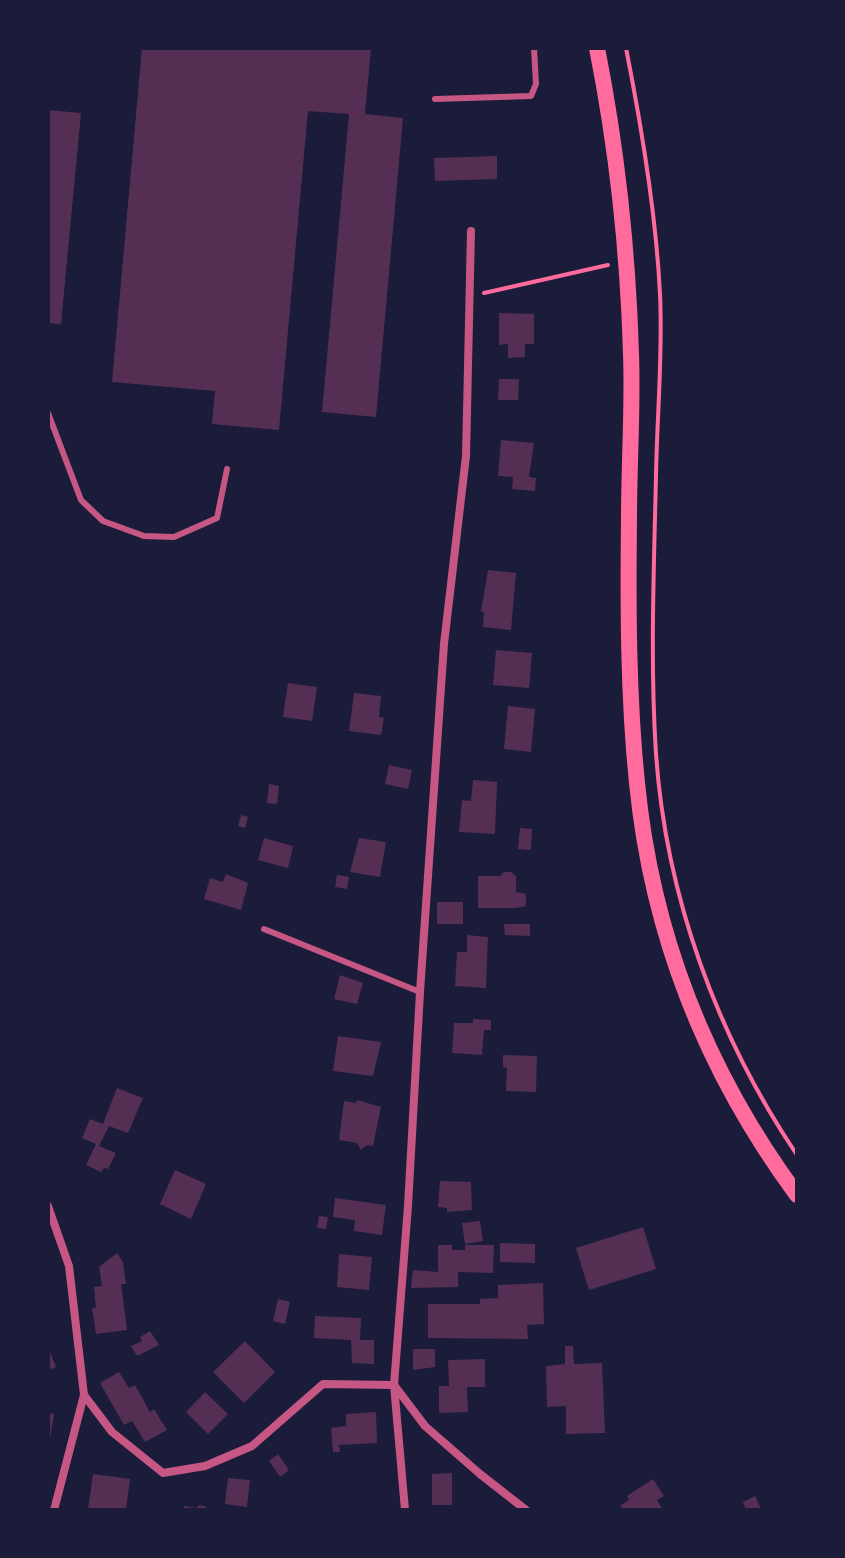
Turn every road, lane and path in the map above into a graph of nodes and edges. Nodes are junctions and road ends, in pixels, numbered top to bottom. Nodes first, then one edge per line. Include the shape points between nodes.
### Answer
1 (534, 48) edge
2 (597, 48) edge
3 (626, 48) edge
4 (435, 99) dead end
5 (471, 231) dead end
6 (627, 261) junction
7 (470, 296) junction
8 (48, 413) edge
9 (227, 469) dead end
10 (264, 929) dead end
11 (420, 992) junction
12 (797, 1155) edge
13 (797, 1195) edge
14 (48, 1206) edge
15 (394, 1385) junction
16 (84, 1395) junction
17 (54, 1510) edge
18 (405, 1510) edge
19 (526, 1510) edge

1 - 4 lane via 536,84 531,96
2 - 6 main road
3 - 12 path via 660,295 655,683 663,808 687,921 717,1008 747,1072
5 - 7 street
6 - 7 path
6 - 13 main road via 631,707 648,855 668,943 688,999 729,1090
7 - 11 street via 466,456 444,644
8 - 9 lane via 81,500 103,521 144,536 174,537 217,518
10 - 11 lane
11 - 15 street
14 - 16 street via 69,1266
15 - 16 street via 323,1384 252,1446 205,1466 163,1473 112,1432
15 - 18 street
15 - 19 street via 425,1426
16 - 17 street

